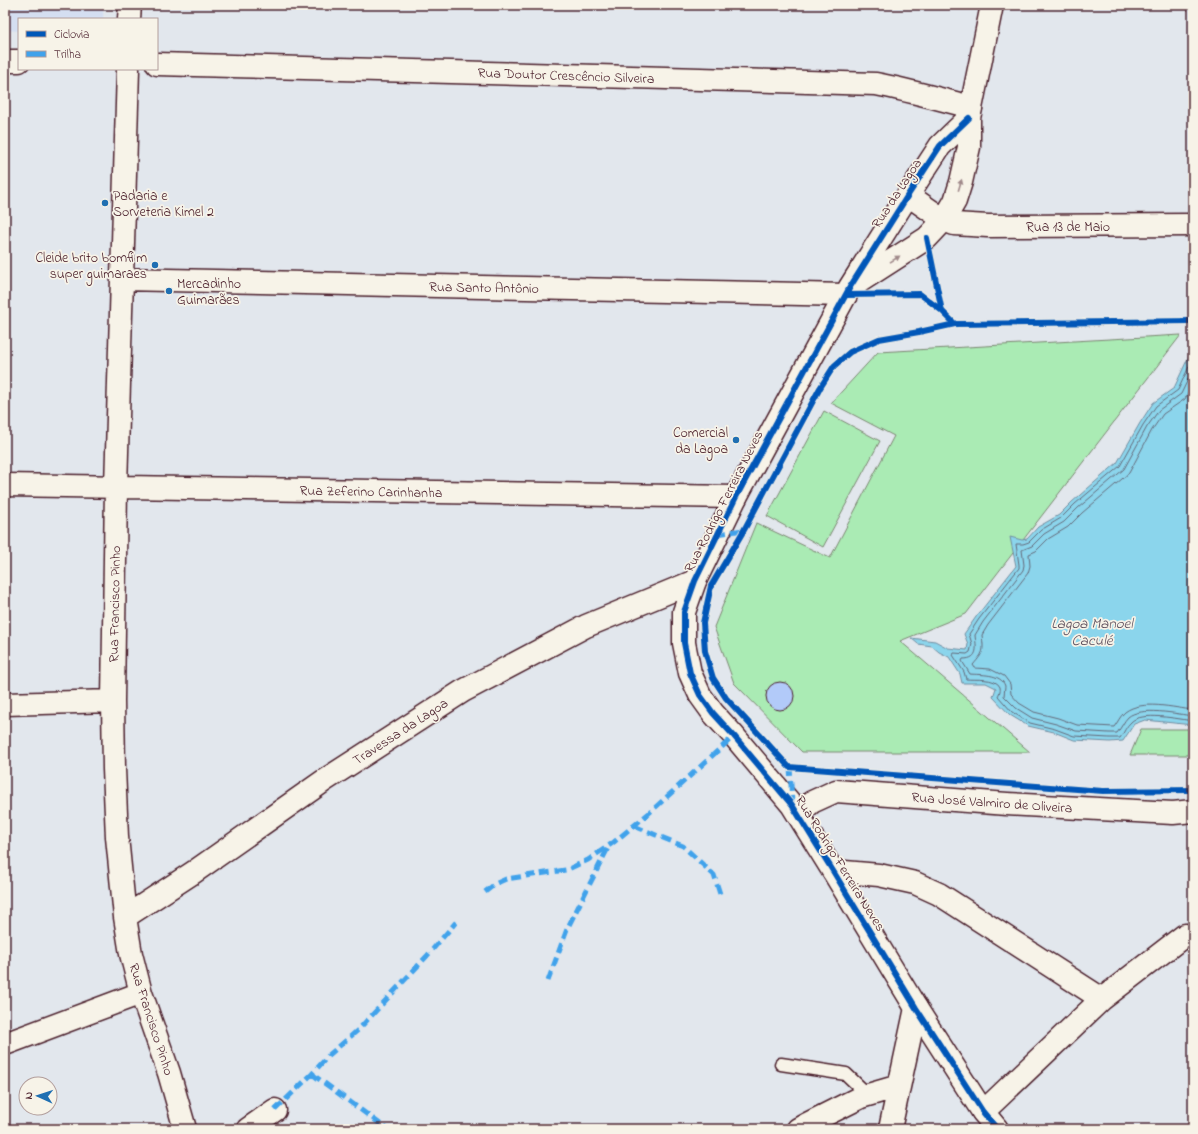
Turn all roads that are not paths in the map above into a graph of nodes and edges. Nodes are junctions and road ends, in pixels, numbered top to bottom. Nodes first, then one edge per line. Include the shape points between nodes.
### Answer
1 (130, 5) edge
2 (992, 5) edge
3 (129, 18) edge
4 (5, 61) edge
5 (18, 61) edge
6 (158, 64) edge
7 (128, 70) edge
8 (970, 112) junction
9 (908, 195) junction
10 (944, 220) junction
11 (1193, 225) edge
12 (122, 279) junction
13 (848, 291) junction
14 (5, 485) edge
15 (116, 487) junction
16 (736, 497) junction
17 (695, 581) junction
18 (113, 701) junction
19 (5, 704) edge
20 (1193, 812) edge
21 (798, 814) junction
22 (833, 871) junction
23 (125, 917) junction
24 (1185, 935) dead end
25 (141, 993) junction
26 (1102, 999) junction
27 (916, 1008) junction
28 (5, 1044) edge
29 (781, 1064) dead end
30 (899, 1086) junction
31 (868, 1095) junction
32 (275, 1110) dead end
33 (983, 1112) junction
34 (185, 1129) edge
35 (248, 1129) edge
36 (798, 1129) edge
37 (890, 1129) edge
38 (996, 1129) edge

1 - 3 street
2 - 8 street
4 - 5 street
6 - 8 street, Rua Doutor Crescêncio Silveira via 876,84
7 - 12 street, Rua Francisco Pinho
8 - 9 street, Rua da Lagoa via 940,146
10 -> 8 street via 962,182 969,147
9 - 10 street
9 - 13 street, Rua da Lagoa
10 - 11 street, Rua 13 de Maio via 954,224 988,226
13 -> 10 street via 927,238
12 - 13 street, Rua Santo Antônio
12 - 15 street, Rua Francisco Pinho
13 - 16 street, Rua Rodrigo Ferreira Neves
14 - 15 street, Rua Zeferino Carinhanha
15 - 16 street, Rua Zeferino Carinhanha
15 - 18 street, Rua Francisco Pinho
16 - 17 street, Rua Rodrigo Ferreira Neves
17 - 21 street, Rua Rodrigo Ferreira Neves via 684,612 684,643 690,673 700,695 713,713
17 - 23 street, Travessa da Lagoa via 586,626 463,691 325,780
18 - 19 street
18 - 23 street, Rua Francisco Pinho via 117,837
20 - 21 street, Rua José Valmiro de Oliveira via 1007,804 836,791 812,802
21 - 22 street, Rua Rodrigo Ferreira Neves
22 - 26 street via 879,875 915,883 940,894
22 - 27 street, Rua Rodrigo Ferreira Neves
23 - 25 street, Rua Francisco Pinho
24 - 26 street
25 - 28 street
25 - 34 street, Rua Francisco Pinho via 169,1073
26 - 33 street
27 - 30 street
27 - 33 street, Rua Rodrigo Ferreira Neves
29 - 31 lane via 846,1074
30 - 31 street
30 - 37 street
31 - 36 street
32 - 35 street
33 - 38 street, Rua Rodrigo Ferreira Neves

